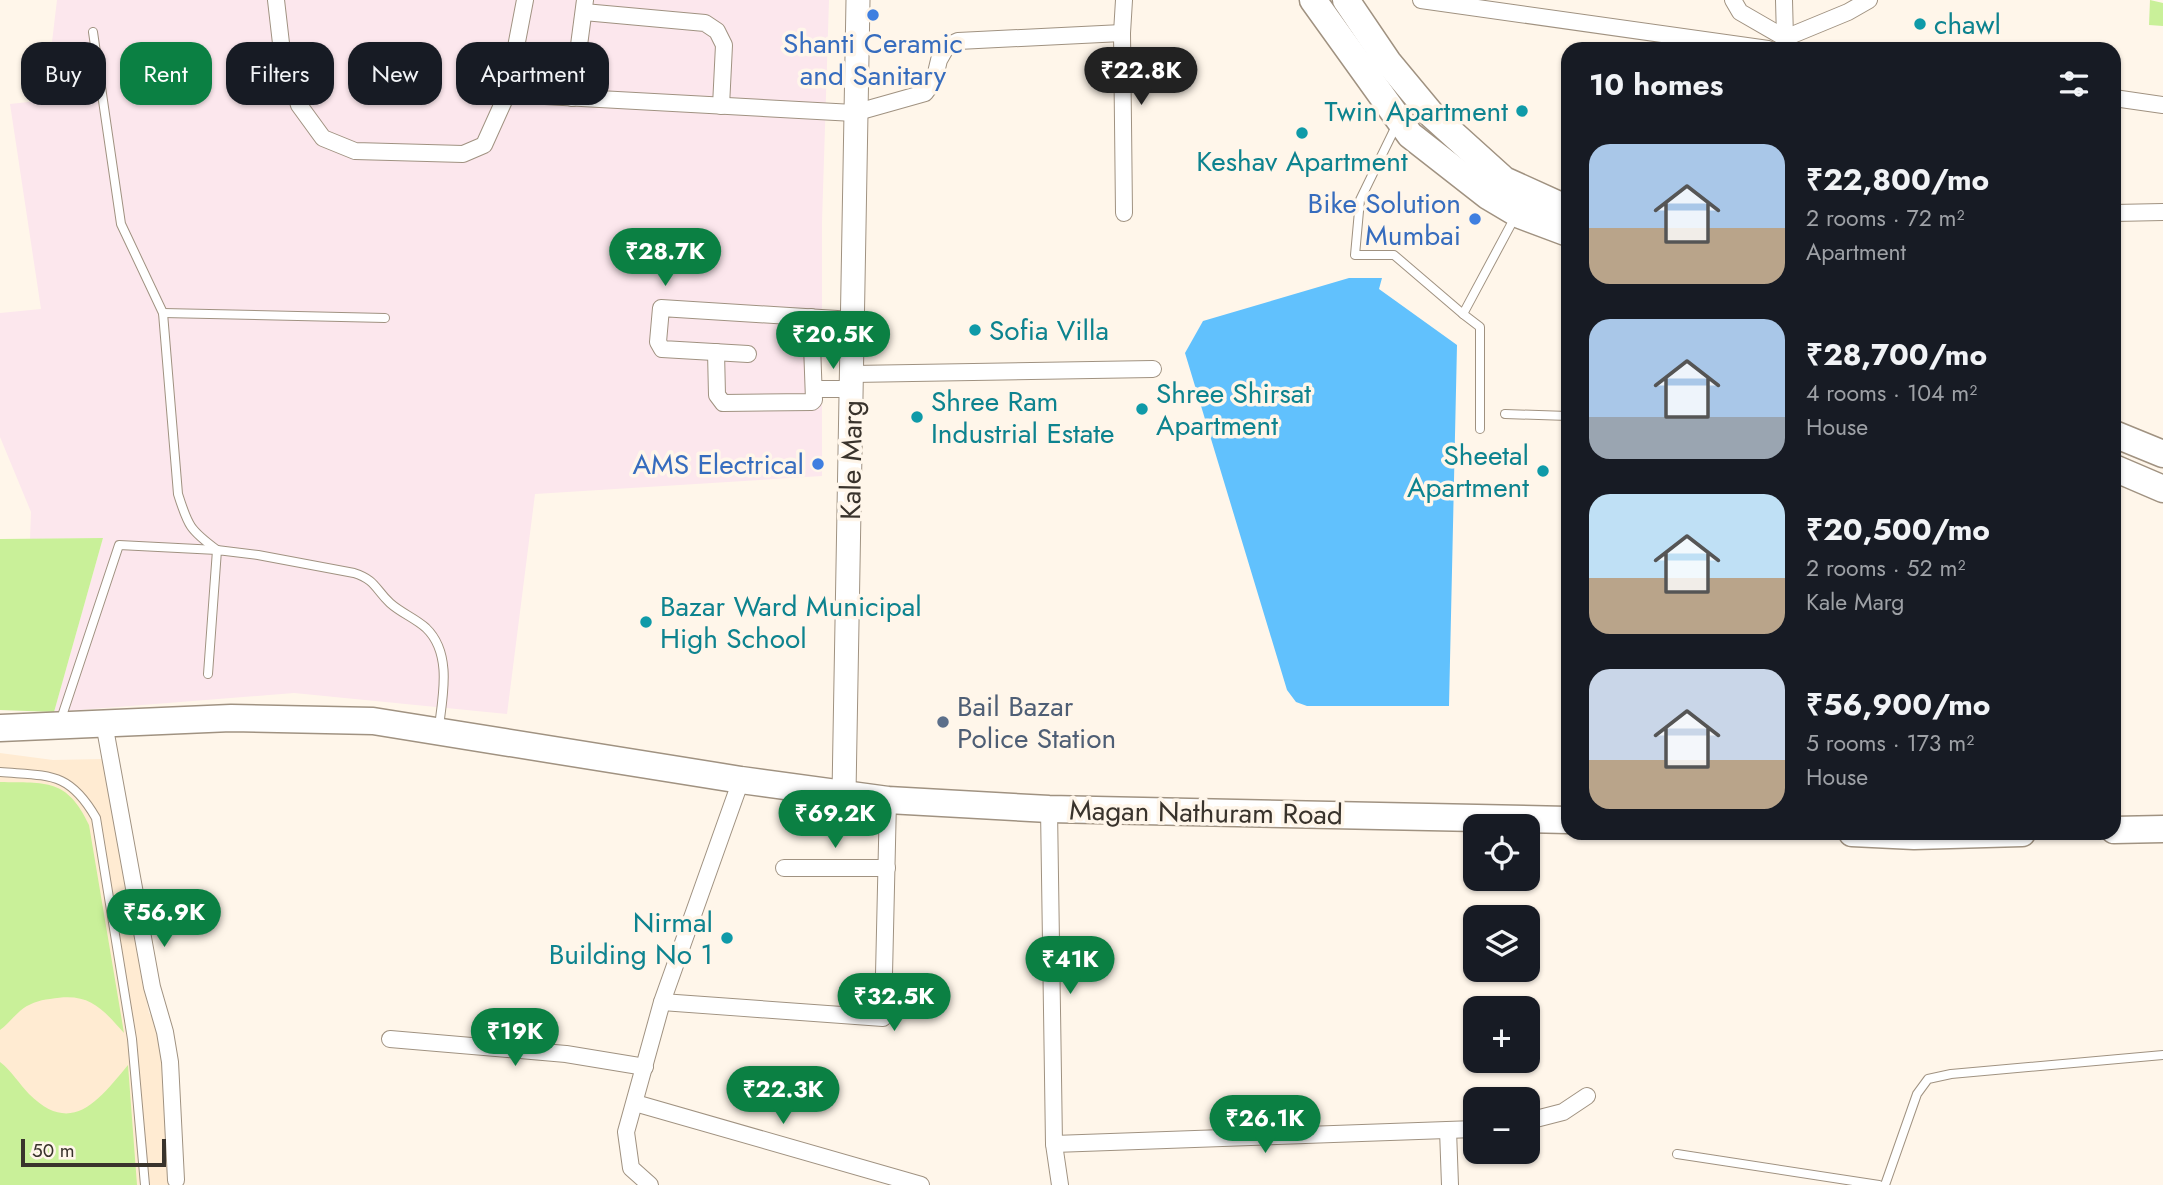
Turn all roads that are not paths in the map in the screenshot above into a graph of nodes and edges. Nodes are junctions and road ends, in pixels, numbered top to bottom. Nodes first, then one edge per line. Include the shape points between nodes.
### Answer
1 (276, 0) edge
2 (525, 0) edge
3 (858, 0) edge
4 (1124, 0) edge
5 (1313, 0) edge
6 (1346, 0) edge
7 (1421, 0) edge
8 (1733, 0) edge
9 (1784, 0) edge
10 (1869, 0) edge
11 (585, 6) edge
12 (93, 32) dead end
13 (1122, 33) junction
14 (1785, 38) junction
15 (517, 42) edge
16 (580, 42) edge
17 (1718, 42) edge
18 (2121, 99) edge
19 (609, 100) edge
20 (503, 105) edge
21 (2163, 105) edge
22 (721, 106) junction
23 (854, 113) junction
24 (1399, 120) junction
25 (1521, 202) junction
26 (1561, 208) edge
27 (2163, 212) edge
28 (1124, 213) dead end
29 (2121, 213) edge
30 (1561, 228) edge
31 (163, 313) junction
32 (1463, 314) junction
33 (811, 317) junction
34 (386, 318) dead end
35 (853, 320) junction
36 (716, 352) junction
37 (748, 354) dead end
38 (1153, 369) dead end
39 (853, 382) junction
40 (814, 389) junction
41 (1505, 414) dead end
42 (1561, 416) edge
43 (1480, 429) dead end
44 (2121, 437) edge
45 (2163, 454) edge
46 (2121, 471) edge
47 (2163, 489) edge
48 (217, 550) junction
49 (208, 674) dead end
50 (104, 723) junction
51 (59, 726) junction
52 (0, 728) edge
53 (438, 732) junction
54 (0, 772) edge
55 (741, 780) junction
56 (844, 793) junction
57 (888, 800) junction
58 (1049, 809) junction
59 (1561, 820) edge
60 (2163, 829) edge
61 (2121, 830) edge
62 (784, 868) dead end
63 (887, 868) junction
64 (662, 1002) junction
65 (390, 1039) dead end
66 (2163, 1055) edge
67 (645, 1067) junction
68 (1587, 1096) dead end
69 (635, 1103) junction
70 (1540, 1118) edge
71 (1463, 1129) edge
72 (1448, 1130) junction
73 (1054, 1144) junction
74 (1676, 1154) dead end
75 (176, 1180) dead end
76 (1825, 1181) edge
77 (145, 1185) edge
78 (650, 1185) edge
79 (921, 1185) edge
80 (1060, 1185) edge
81 (1450, 1185) edge
82 (1879, 1185) edge
83 (1885, 1185) edge

1 - 20 street via 282,52 299,105 323,138 355,151 463,154 484,145
2 - 15 street
3 - 23 main road, Kale Marg
4 - 13 street
5 - 24 main road
6 - 25 main road via 1432,115 1504,180
7 - 17 street
8 - 14 street via 1740,12
9 - 14 street
10 - 14 street
11 - 16 street
11 - 22 street via 705,23 718,31 724,45
12 - 31 lane via 121,224
13 - 23 street via 958,41 947,46 925,93
13 - 28 street
18 - 21 street
19 - 22 street
22 - 23 street
23 - 35 main road, Kale Marg
24 - 25 main road via 1410,135 1488,196
24 - 32 lane via 1360,200 1354,255 1394,255
25 - 26 main road
25 - 30 main road
25 - 32 lane
27 - 29 street
31 - 34 lane
31 - 48 lane via 178,494 196,535
32 - 43 lane via 1480,327
33 - 35 street
33 - 36 street via 661,308 658,342 662,349
33 - 40 street
35 - 39 main road, Kale Marg
36 - 37 street
36 - 40 street via 717,395 723,403 808,403 814,400
38 - 39 street
39 - 40 street
39 - 56 main road, Kale Marg
41 - 42 lane
44 - 45 main road
46 - 47 main road
48 - 49 lane
48 - 51 lane via 119,545
48 - 53 lane via 368,578 398,610 428,629 439,650 445,677
50 - 51 main road, Magan Nathuram Road
50 - 53 main road, Magan Nathuram Road via 231,718 373,721
50 - 75 street via 170,1062
51 - 52 main road, Magan Nathuram Road
53 - 55 main road, Magan Nathuram Road
54 - 77 lane via 52,776 67,783 84,797 96,818 132,1039
55 - 56 main road, Magan Nathuram Road
55 - 64 street
56 - 57 main road, Magan Nathuram Road
57 - 58 main road, Magan Nathuram Road
57 - 63 street
58 - 59 main road, Magan Nathuram Road
58 - 73 street
60 - 61 main road
62 - 63 street
63 - 64 street via 883,1018
64 - 67 street
65 - 67 street via 566,1054
66 - 83 lane via 1928,1079 1917,1094
67 - 69 street
68 - 70 street via 1563,1112
69 - 78 street via 626,1132 631,1168
69 - 79 street
71 - 72 street
72 - 73 street
72 - 81 street
73 - 80 street
74 - 76 lane
76 - 82 lane

